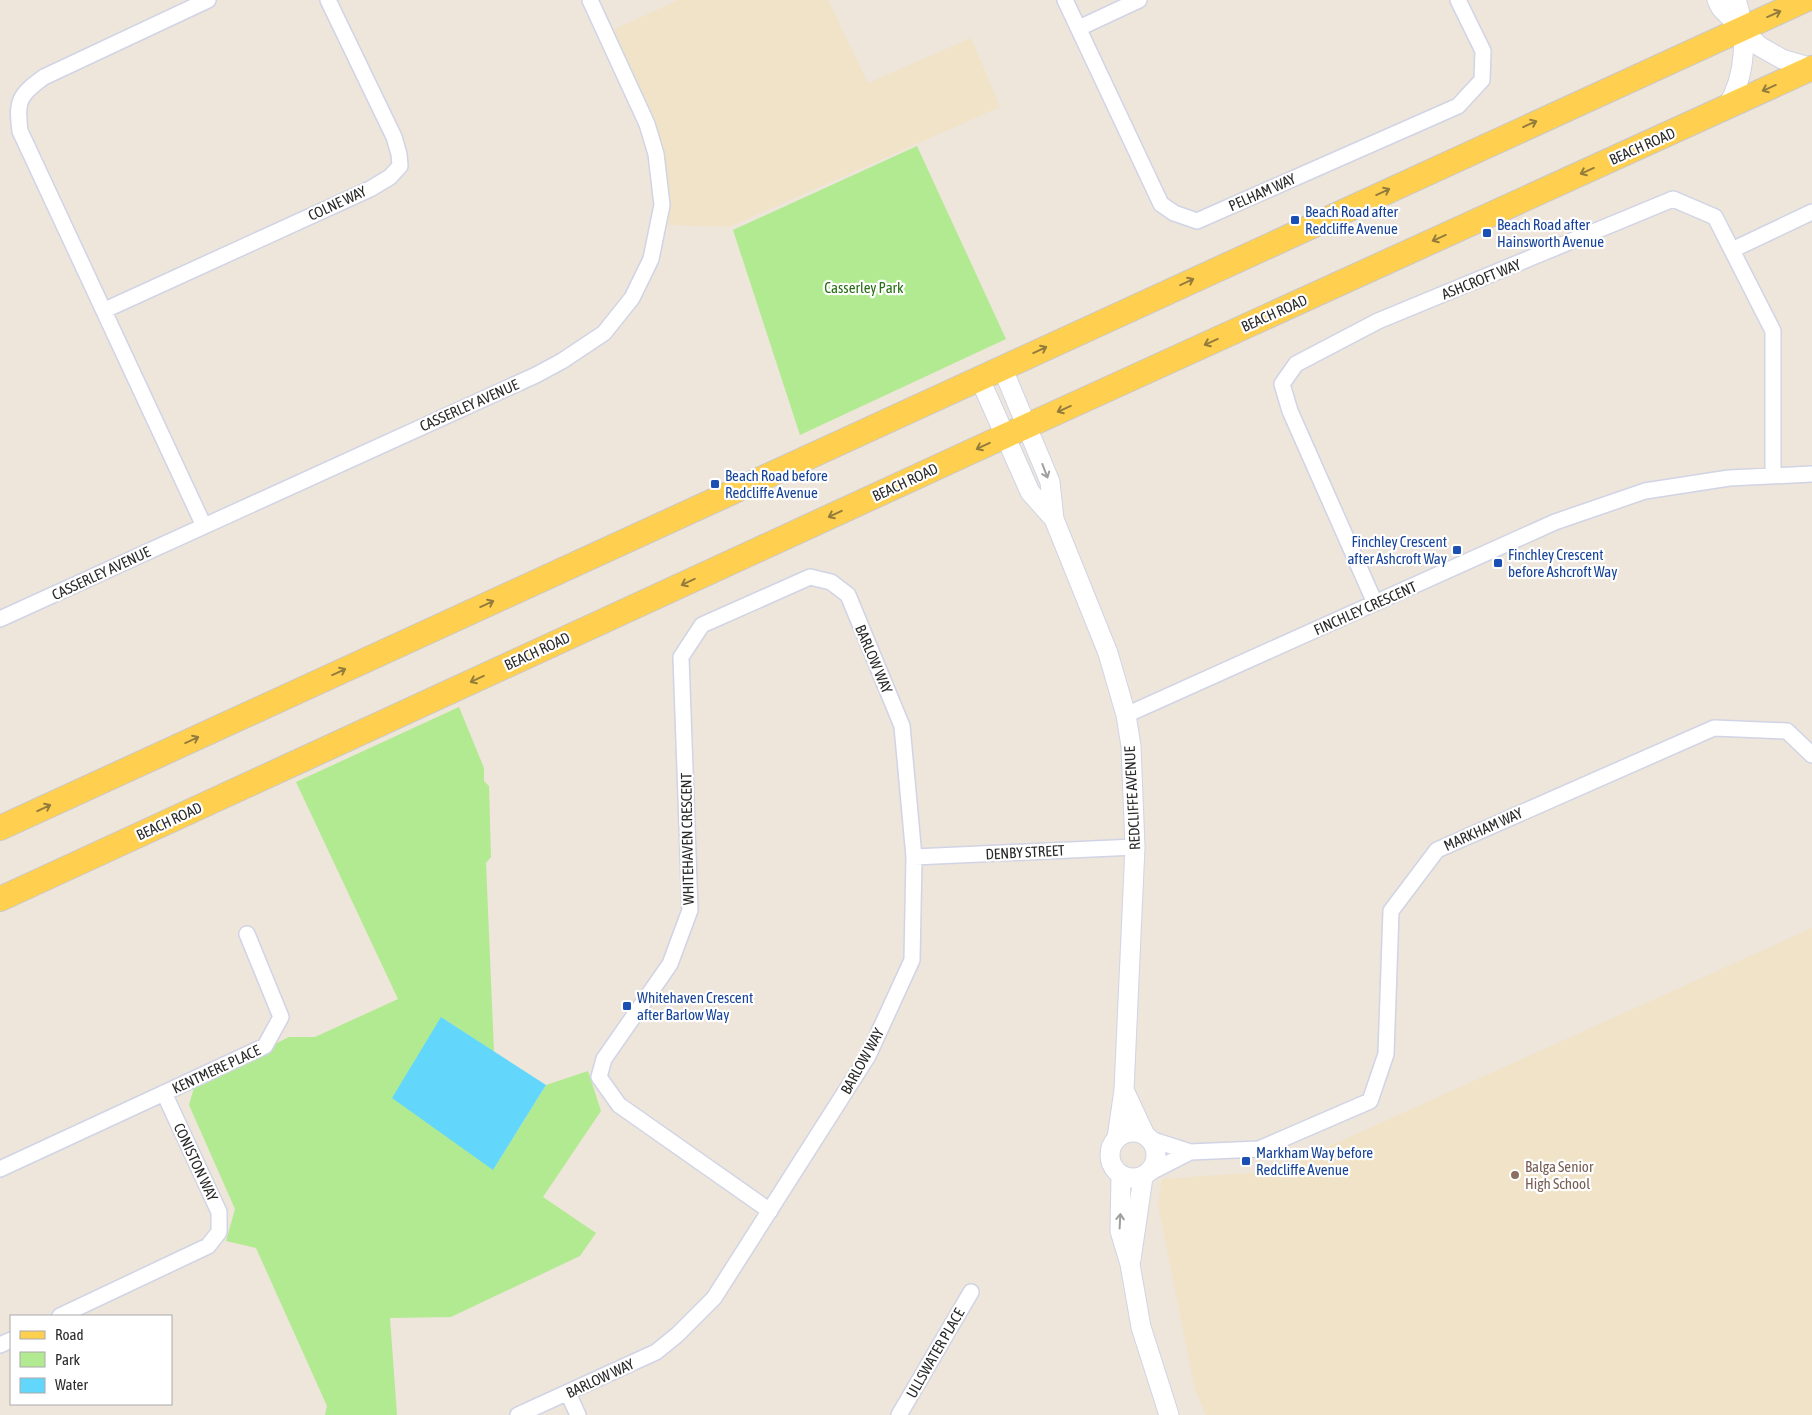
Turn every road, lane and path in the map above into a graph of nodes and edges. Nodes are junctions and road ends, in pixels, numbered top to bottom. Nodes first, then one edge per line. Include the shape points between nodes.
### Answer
1 (208, 0) edge
2 (328, 0) edge
3 (590, 0) edge
4 (1065, 0) edge
5 (1139, 0) edge
6 (1458, 0) edge
7 (1717, 0) edge
8 (1736, 0) edge
9 (1805, 0) edge
10 (1078, 28) junction
11 (1742, 28) junction
12 (1812, 68) edge
13 (1727, 107) junction
14 (1812, 212) edge
15 (1732, 250) junction
16 (105, 310) junction
17 (1002, 367) junction
18 (980, 377) junction
19 (1027, 426) junction
20 (1005, 436) junction
21 (1812, 474) edge
22 (1773, 476) junction
23 (1054, 519) junction
24 (204, 526) junction
25 (832, 582) joint
26 (1375, 603) junction
27 (0, 619) edge
28 (1126, 715) junction
29 (1812, 756) edge
30 (0, 828) edge
31 (1136, 847) junction
32 (914, 857) junction
33 (0, 899) edge
34 (247, 934) dead end
35 (1124, 1090) junction
36 (164, 1093) junction
37 (1148, 1137) junction
38 (1117, 1138) junction
39 (1190, 1152) junction
40 (0, 1169) edge
41 (1146, 1175) junction
42 (1121, 1176) junction
43 (770, 1211) junction
44 (1130, 1264) junction
45 (971, 1292) dead end
46 (62, 1315) edge
47 (568, 1393) junction
48 (518, 1415) edge
49 (578, 1415) edge
50 (899, 1415) edge
51 (1169, 1415) edge

1 - 16 street via 44,77 20,98 17,112 20,131
2 - 16 street, COLNE WAY via 394,137 400,166 390,177 370,189
3 - 24 street, CASSERLEY AVENUE via 647,124 656,154 662,205 651,259 632,298 604,333 536,375
4 - 10 street, PELHAM WAY
5 - 10 street
6 - 10 street, PELHAM WAY via 1483,51 1482,80 1458,106 1198,220 1174,213 1161,204
7 - 11 street
8 - 11 street
11 -> 9 main road
11 - 12 street via 1759,46 1782,59
11 - 13 street via 1741,73 1736,92
17 -> 11 main road
12 -> 13 main road, BEACH ROAD
13 -> 19 main road, BEACH ROAD
14 - 15 street
15 - 22 street, ASHCROFT WAY via 1773,331
15 - 26 street, ASHCROFT WAY via 1715,217 1673,199 1378,321 1296,364 1282,384 1290,411
16 - 24 street
17 - 18 main road
17 - 19 street, REDCLIFFE AVENUE
18 - 20 street, REDCLIFFE AVENUE
30 -> 18 main road
19 - 20 main road, BEACH ROAD
19 -> 23 street, REDCLIFFE AVENUE via 1050,482
20 - 23 street, REDCLIFFE AVENUE via 1030,492
20 -> 33 main road, BEACH ROAD
21 - 22 street, FINCHLEY CRESCENT
22 - 26 street, FINCHLEY CRESCENT via 1730,478 1645,491 1555,522
23 - 28 street, REDCLIFFE AVENUE via 1108,652
24 - 27 street, CASSERLEY AVENUE
25 - 32 street, BARLOW WAY via 848,595 902,726
25 - 43 street, WHITEHAVEN CRESCENT via 810,577 702,625 681,657 690,910 670,964 604,1059 599,1077 619,1105
26 - 28 street, FINCHLEY CRESCENT
28 - 31 street, REDCLIFFE AVENUE via 1131,746
29 - 39 street, MARKHAM WAY via 1787,731 1714,728 1438,850 1391,911 1386,1054 1370,1101 1259,1148
31 - 32 street, DENBY STREET
31 - 35 street, REDCLIFFE AVENUE
32 - 43 street, BARLOW WAY via 912,960 868,1056
34 - 36 street, KENTMERE PLACE via 281,1016 266,1046
35 - 37 street, REDCLIFFE AVENUE
35 - 38 street, REDCLIFFE AVENUE
36 - 40 street
36 - 46 street, CONISTON WAY via 219,1212 219,1232 208,1246
37 - 38 street via 1130,1132
37 - 39 street, MARKHAM WAY
37 - 41 street via 1156,1152 1154,1167
38 - 42 street via 1109,1158
39 - 41 street, MARKHAM WAY
41 - 42 street
41 - 44 street
44 -> 42 street via 1120,1231
43 - 47 street, BARLOW WAY via 714,1298 677,1335 656,1352
44 - 51 street via 1141,1327
45 - 50 street, ULLSWATER PLACE
47 - 48 street, BARLOW WAY
47 - 49 street

